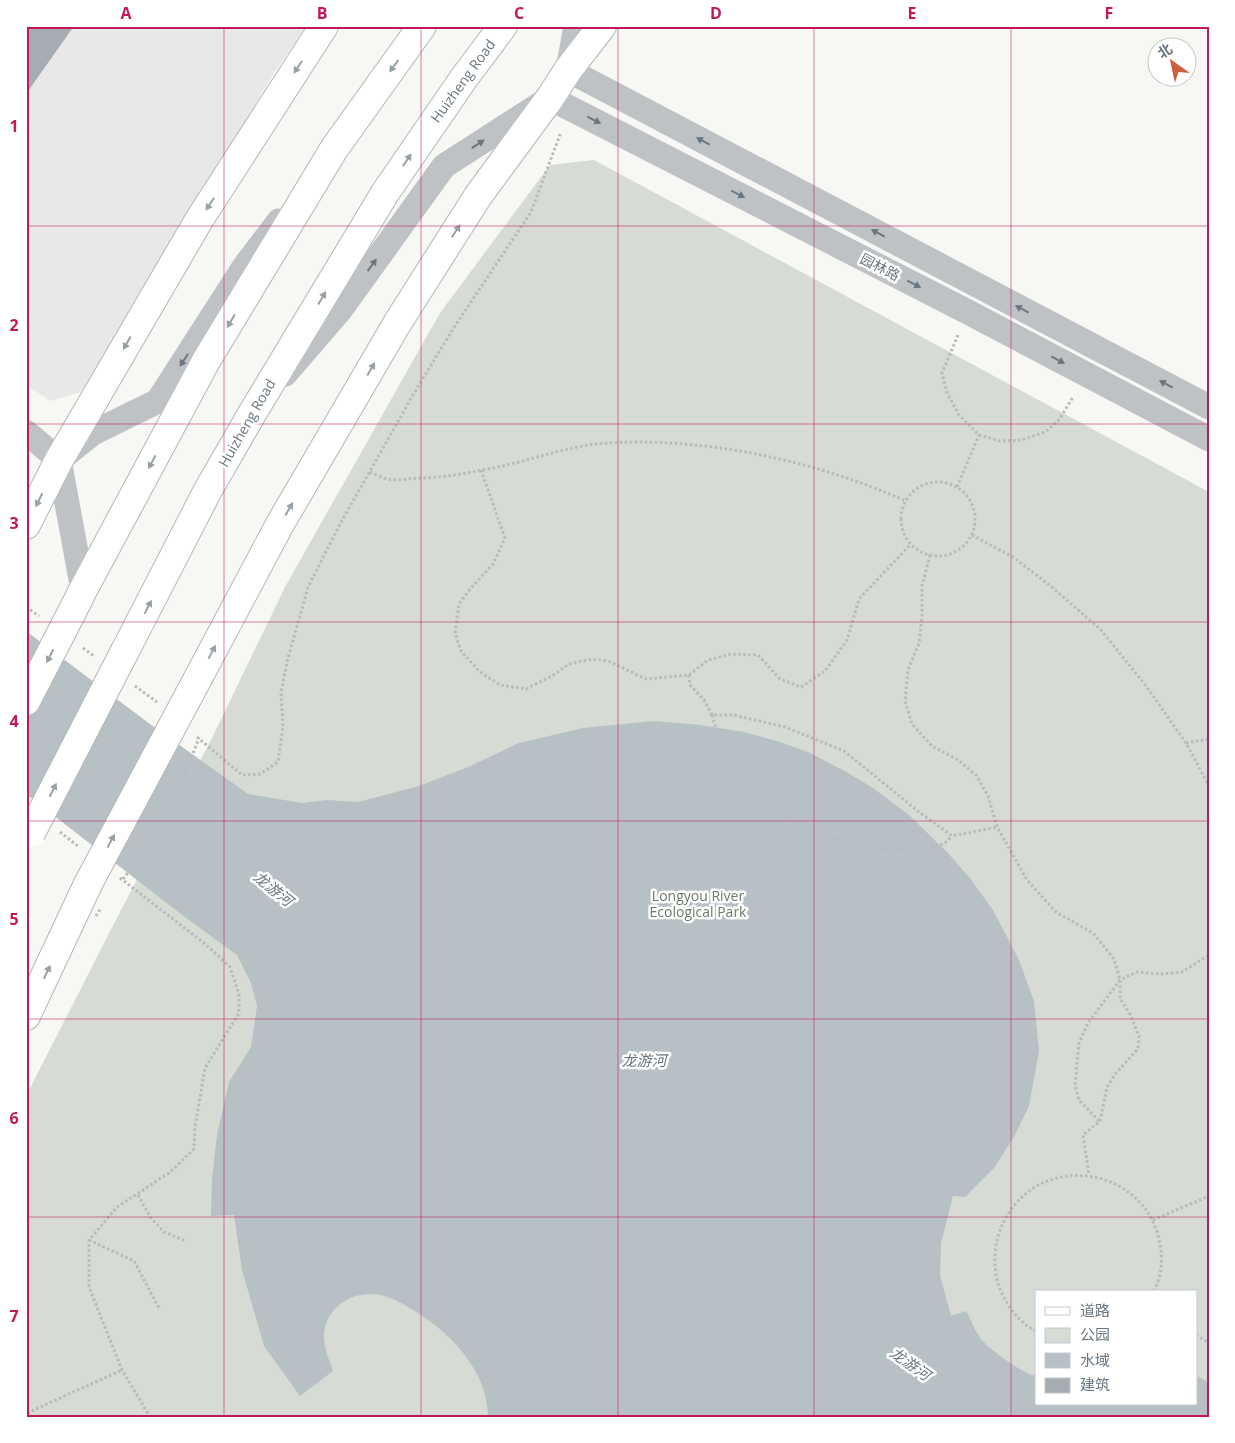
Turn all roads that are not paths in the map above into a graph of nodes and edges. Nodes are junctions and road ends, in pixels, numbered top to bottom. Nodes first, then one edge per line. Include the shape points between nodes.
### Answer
1 (324, 26) edge
2 (422, 26) edge
3 (503, 26) edge
4 (576, 26) edge
5 (602, 26) edge
6 (568, 70) junction
7 (560, 103) junction
8 (334, 149) junction
9 (1209, 407) edge
10 (253, 412) junction
11 (26, 432) edge
12 (1209, 439) edge
13 (59, 460) junction
14 (26, 525) edge
15 (77, 601) junction
16 (26, 701) edge
17 (38, 835) edge
18 (26, 1016) edge

1 -> 13 main road via 199,220
2 -> 8 main road
10 -> 3 main road, Huizheng Road via 385,193
4 - 6 street
5 - 6 main road
6 - 7 main road
9 -> 6 street, 园林路
10 -> 7 street via 341,309 444,166
7 -> 12 street, 园林路
18 -> 7 main road, bridge via 97,893 189,695 280,524 398,322 478,196
8 -> 13 street via 244,267 158,401 93,432
8 -> 15 main road via 206,361
17 -> 10 main road, Huizheng Road, bridge via 125,651 208,490
11 - 13 street
13 -> 14 main road
13 - 15 street
15 -> 16 main road, bridge

